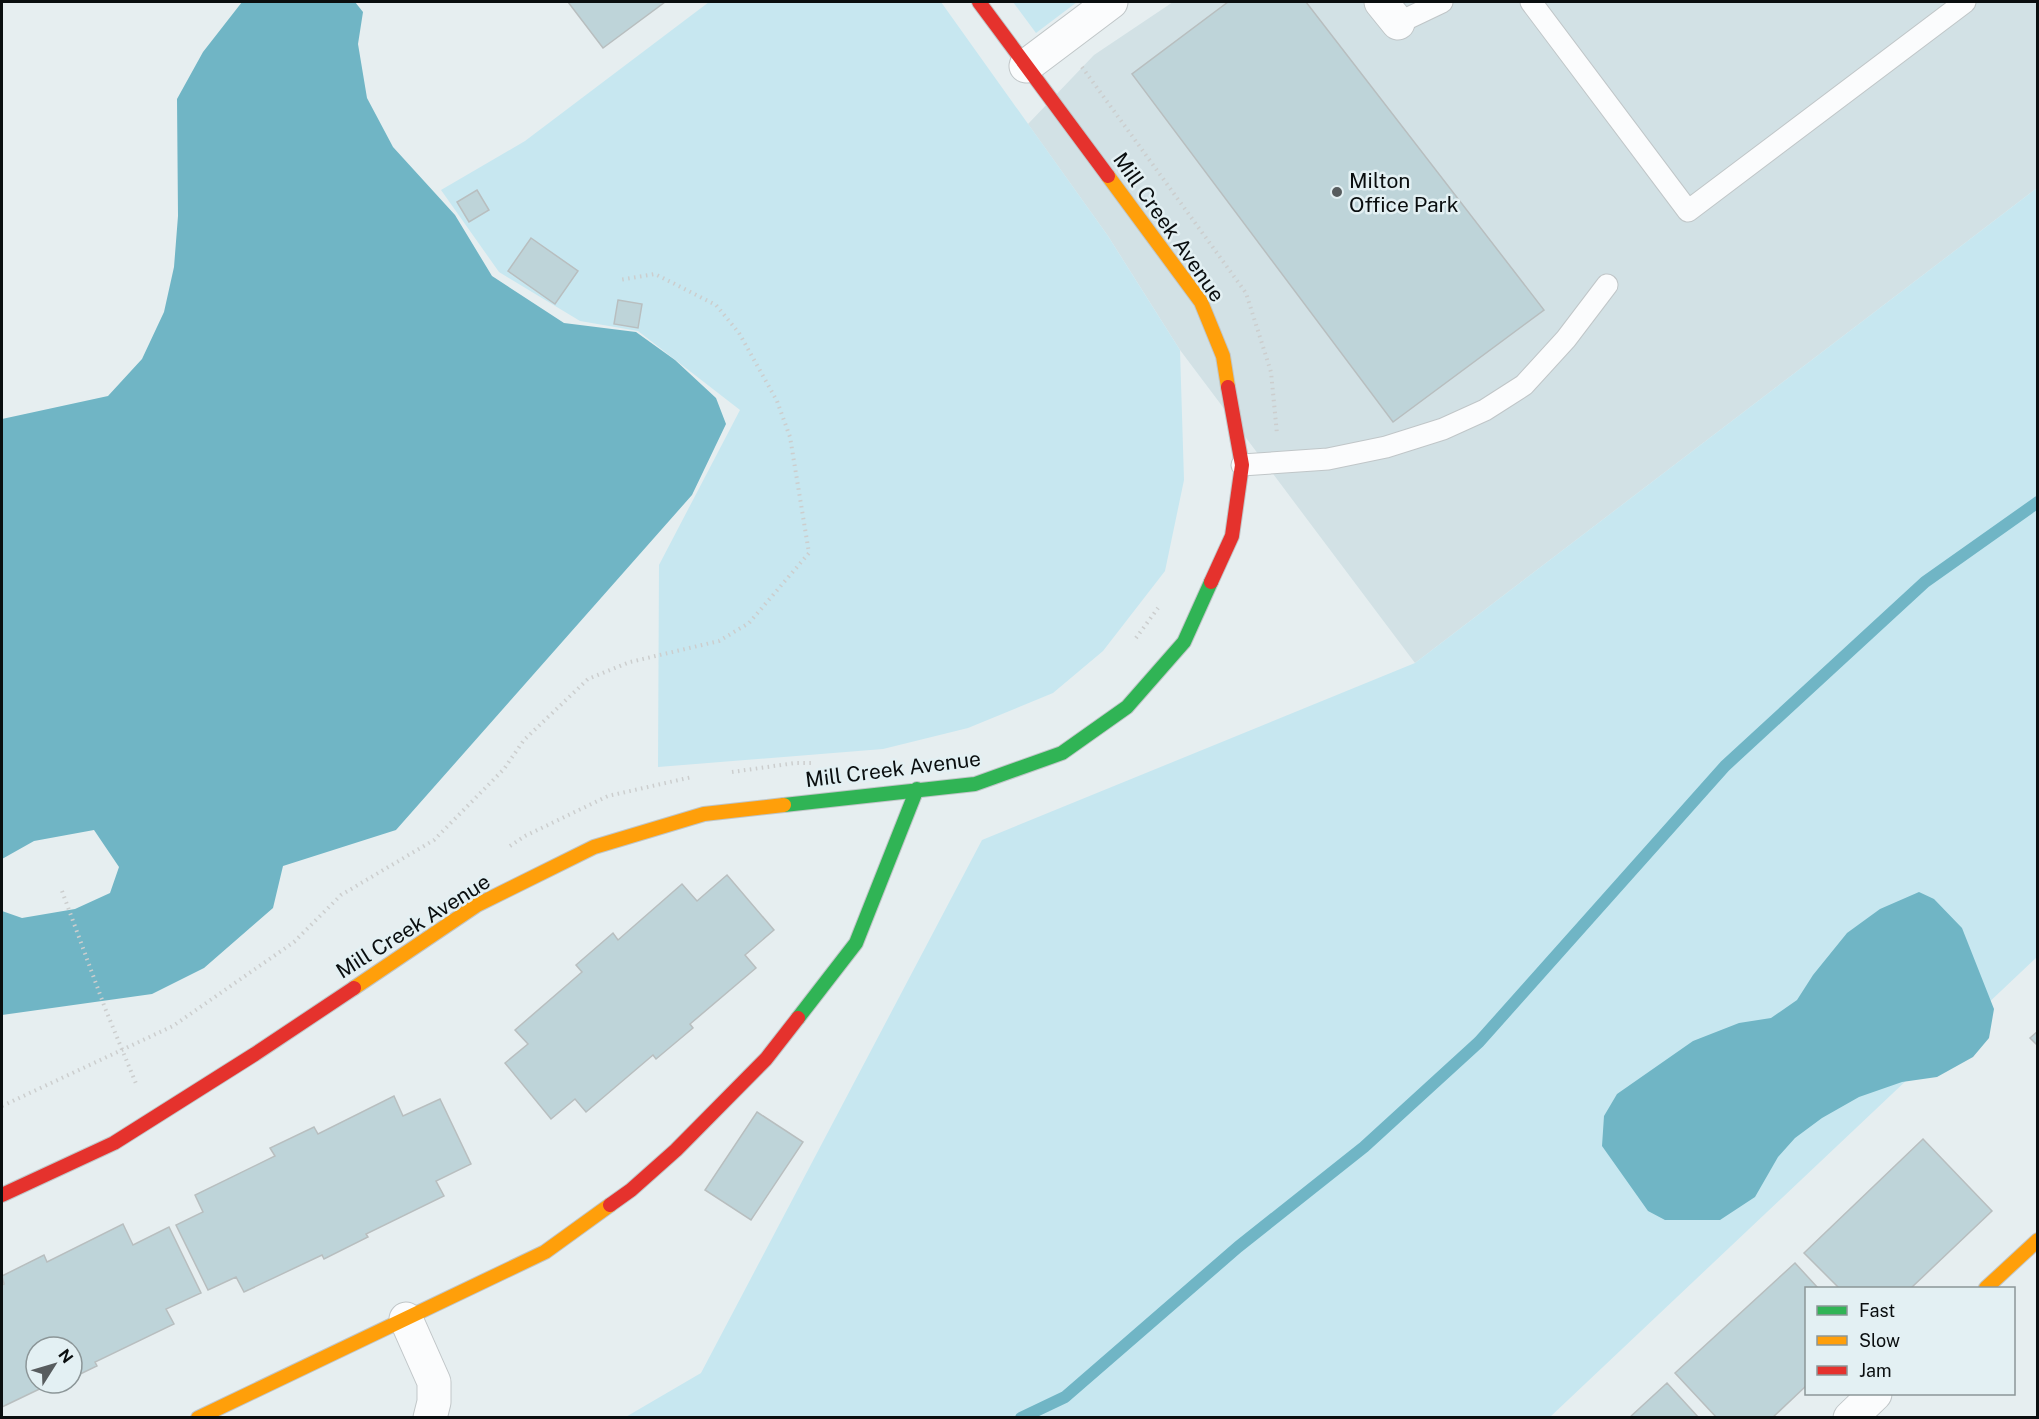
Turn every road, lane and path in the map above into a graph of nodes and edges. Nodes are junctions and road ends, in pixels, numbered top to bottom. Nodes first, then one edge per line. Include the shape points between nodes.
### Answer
1 (979, 2) edge
2 (1111, 2) edge
3 (1442, 2) edge
4 (1531, 2) edge
5 (1965, 2) edge
6 (1389, 12) edge
7 (1026, 66) junction
8 (619, 280) dead end
9 (1607, 285) dead end
10 (1242, 465) junction
11 (1163, 600) dead end
12 (1136, 638) dead end
13 (819, 763) dead end
14 (730, 772) dead end
15 (698, 777) dead end
16 (917, 789) junction
17 (505, 849) dead end
18 (62, 891) dead end
19 (122, 1051) junction
20 (134, 1079) dead end
21 (2, 1106) edge
22 (2, 1195) edge
23 (2037, 1240) edge
24 (1987, 1287) edge
25 (406, 1319) junction
26 (1874, 1395) edge
27 (198, 1418) edge
28 (429, 1418) edge
29 (1850, 1418) edge

1 - 7 street, Mill Creek Avenue
2 - 7 street
3 - 6 lane
4 - 5 lane via 1688,211
7 - 10 street, Mill Creek Avenue via 1201,302 1223,356
8 - 19 path via 655,274 716,305 739,333 777,401 790,437 809,553 749,623 719,641 630,662 588,679 524,740 504,769 434,840 341,895 294,942 173,1026
9 - 10 lane via 1524,385 1485,410 1443,429 1386,447 1328,459
10 - 16 street, Mill Creek Avenue via 1232,536 1184,642 1127,707 1062,753 975,784
11 - 12 path
13 - 14 path
15 - 17 path via 608,796
16 - 22 street, Mill Creek Avenue via 704,814 594,847 477,906 114,1143
16 - 25 street via 856,943 766,1059 631,1190 545,1252
18 - 19 path
19 - 20 path
19 - 21 path
23 - 24 street
25 - 27 street
25 - 28 street via 434,1382
26 - 29 street

